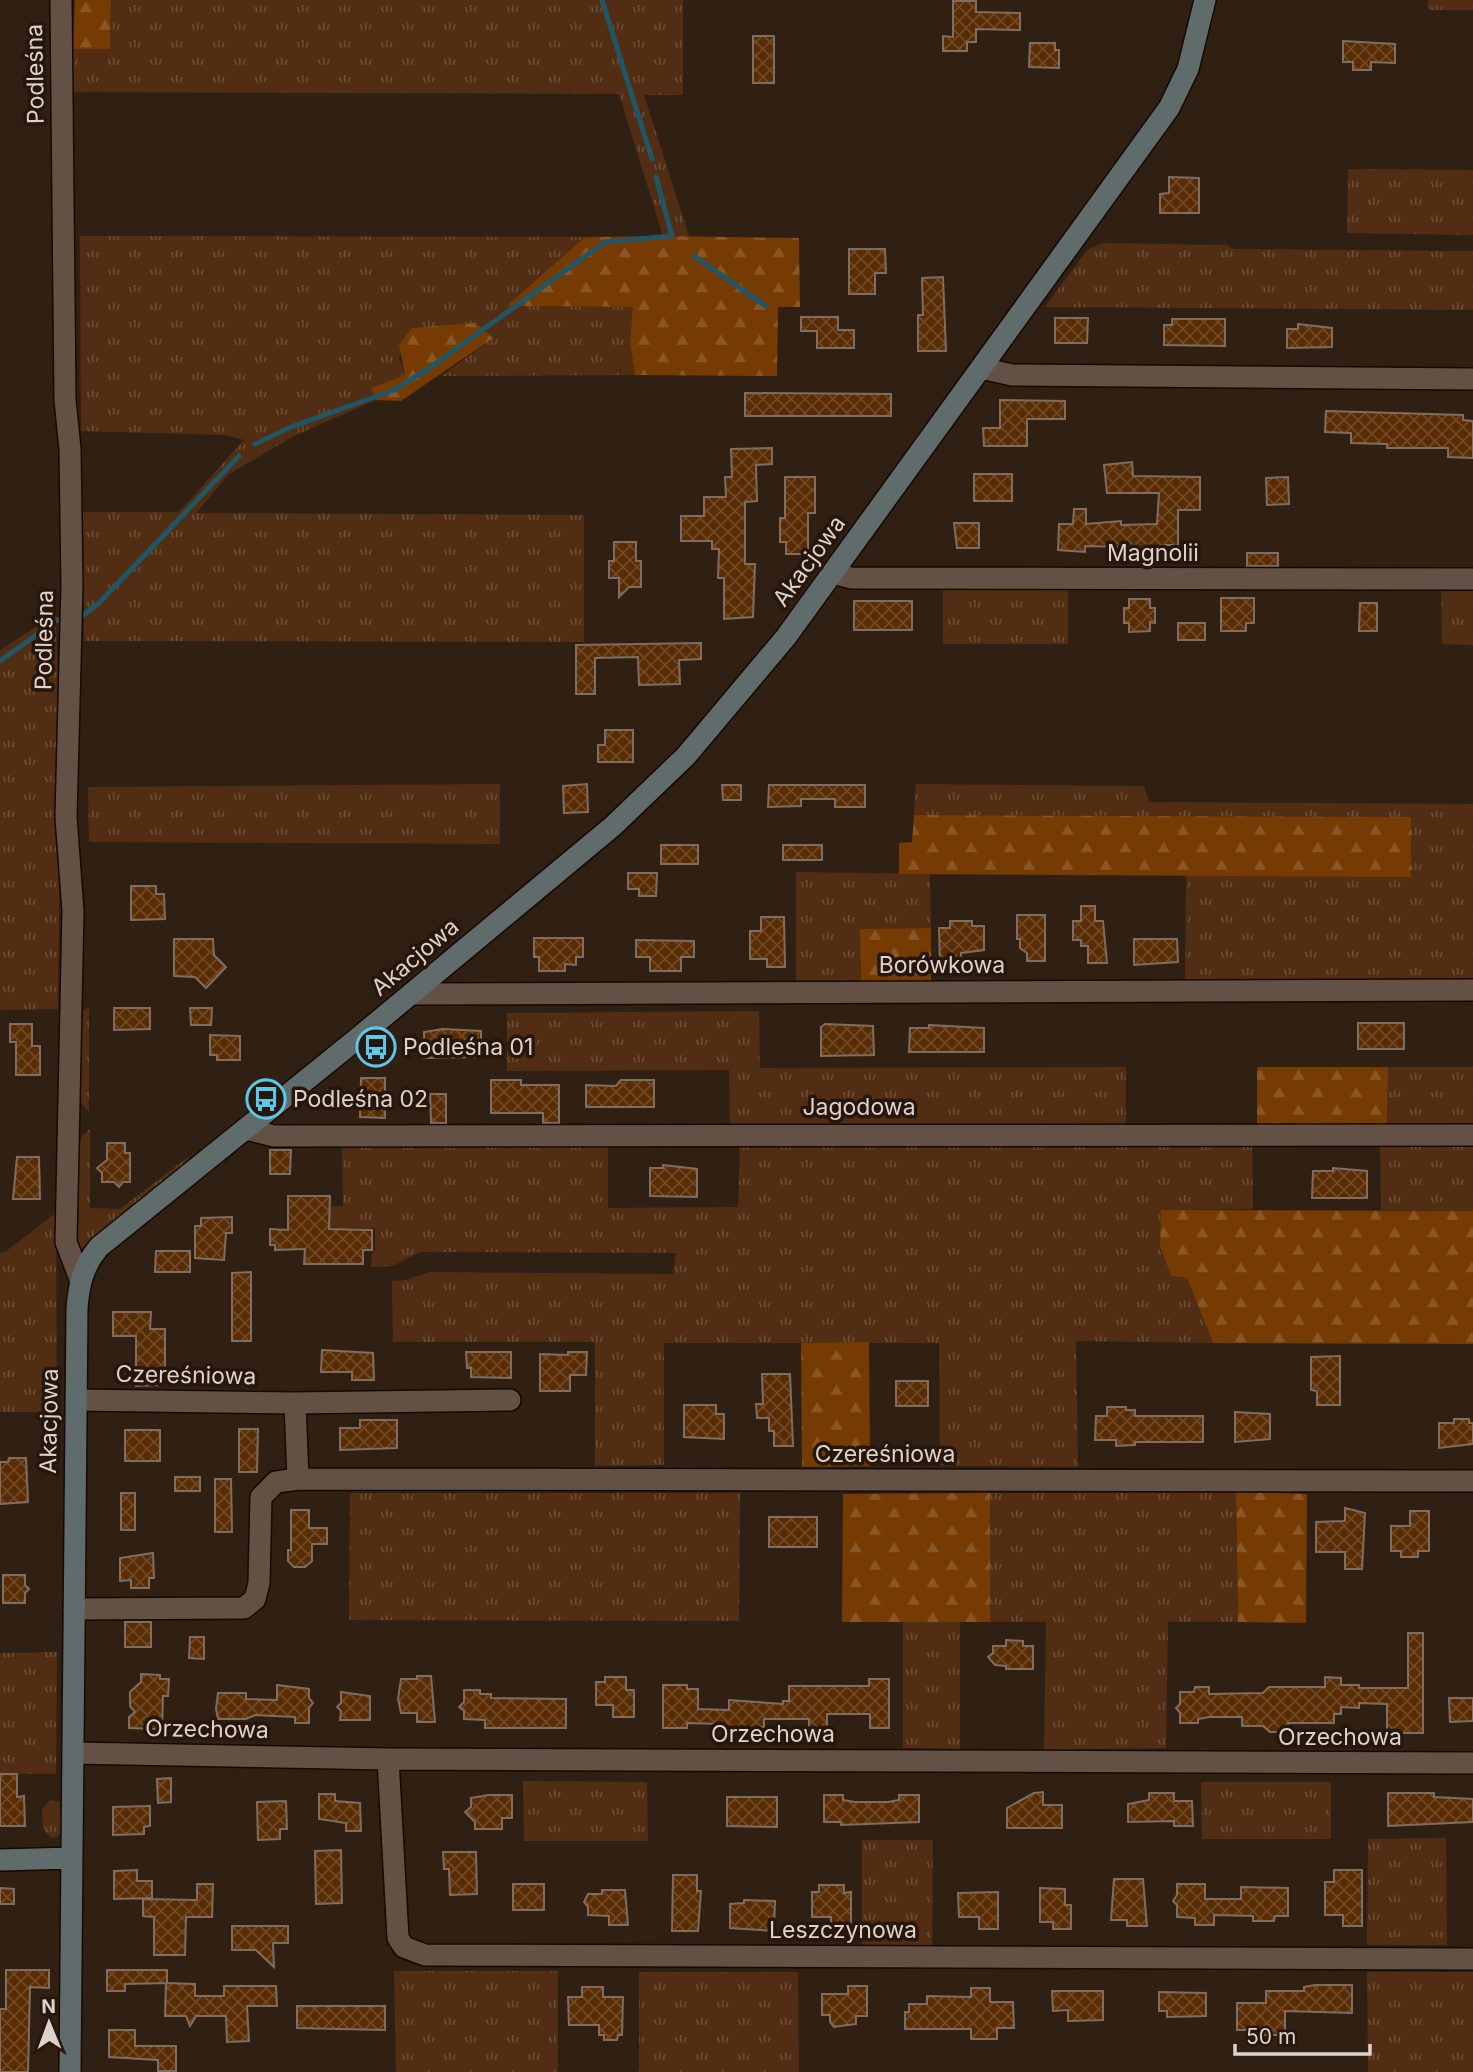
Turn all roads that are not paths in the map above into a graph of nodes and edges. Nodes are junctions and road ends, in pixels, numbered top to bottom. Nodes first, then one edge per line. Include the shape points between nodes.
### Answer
1 (61, 0) edge
2 (1205, 0) edge
3 (981, 369) junction
4 (1473, 379) edge
5 (834, 573) junction
6 (1473, 579) edge
7 (1473, 990) edge
8 (411, 994) junction
9 (246, 1129) junction
10 (1473, 1135) edge
11 (80, 1279) junction
12 (76, 1400) junction
13 (510, 1400) dead end
14 (295, 1403) junction
15 (298, 1479) junction
16 (1473, 1481) edge
17 (74, 1609) junction
18 (73, 1754) junction
19 (388, 1759) junction
20 (1473, 1763) edge
21 (72, 1858) junction
22 (0, 1860) edge
23 (1473, 1959) edge
24 (70, 2072) edge

1 - 11 street, Podleśna via 65,400 72,586 66,817 73,911 66,1242
2 - 3 street, Akacjowa via 1188,69 1169,108
3 - 4 street via 1012,375
3 - 5 street, Akacjowa
5 - 6 street, Magnolii via 851,578
5 - 8 street, Akacjowa via 686,756 579,855
7 - 8 street, Borówkowa
8 - 9 street, Akacjowa
9 - 10 street, Jagodowa via 274,1136
9 - 11 street, Akacjowa via 99,1247
11 - 12 street, Akacjowa
12 - 14 street, Czereśniowa
12 - 17 street, Akacjowa
13 - 14 street, Czereśniowa
14 - 15 street
15 - 16 street, Czereśniowa
15 - 17 street, Czereśniowa via 276,1482 261,1497 259,1583 255,1599 244,1608
17 - 18 street, Akacjowa
18 - 19 street, Orzechowa
18 - 21 street, Akacjowa
19 - 20 street, Orzechowa
19 - 23 street, Leszczynowa via 398,1938 404,1947 425,1955
21 - 22 street
21 - 24 street, Akacjowa

